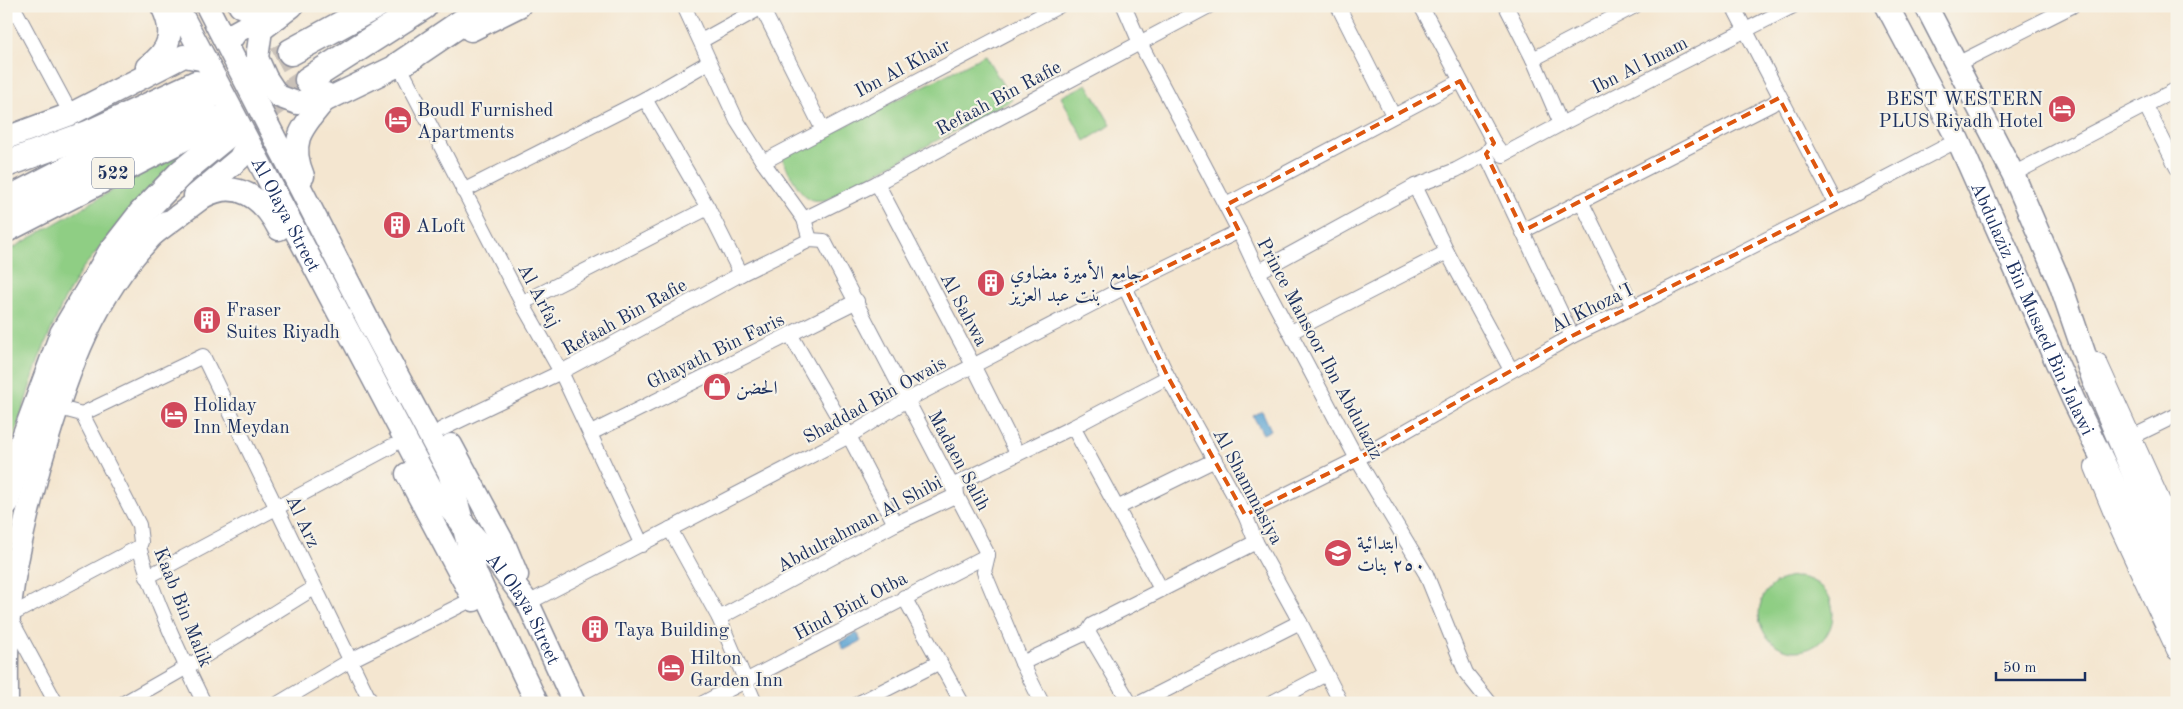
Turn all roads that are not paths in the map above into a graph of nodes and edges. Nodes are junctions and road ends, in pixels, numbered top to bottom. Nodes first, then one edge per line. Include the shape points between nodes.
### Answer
1 (13, 6) edge
2 (162, 6) edge
3 (177, 6) edge
4 (207, 6) edge
5 (240, 6) edge
6 (251, 6) edge
7 (281, 6) edge
8 (292, 6) edge
9 (366, 6) edge
10 (375, 6) edge
11 (423, 6) edge
12 (490, 6) edge
13 (518, 6) edge
14 (684, 6) edge
15 (1059, 6) edge
16 (1124, 6) edge
17 (1209, 6) edge
18 (1338, 6) edge
19 (1421, 6) edge
20 (1506, 6) edge
21 (1635, 6) edge
22 (1733, 6) edge
23 (1793, 6) edge
24 (1887, 6) edge
25 (1926, 6) edge
26 (2072, 6) edge
27 (763, 7) edge
28 (1746, 31) junction
29 (701, 41) junction
30 (1140, 43) junction
31 (228, 44) junction
32 (1533, 59) junction
33 (297, 61) junction
34 (708, 62) junction
35 (1957, 64) junction
36 (399, 65) junction
37 (1460, 81) junction
38 (2177, 89) edge
39 (108, 95) junction
40 (1779, 98) junction
41 (645, 99) junction
42 (324, 101) junction
43 (218, 106) junction
44 (2146, 106) junction
45 (259, 107) junction
46 (72, 114) junction
47 (1392, 115) junction
48 (1562, 124) junction
49 (823, 130) junction
50 (88, 134) junction
51 (6, 138) edge
52 (1958, 140) junction
53 (1490, 149) junction
54 (763, 162) junction
55 (6, 164) edge
56 (2177, 168) edge
57 (6, 171) edge
58 (2013, 174) junction
59 (877, 183) junction
60 (1415, 186) junction
61 (463, 191) junction
62 (70, 195) junction
63 (6, 201) edge
64 (1581, 201) junction
65 (1836, 204) junction
66 (1226, 205) junction
67 (708, 208) junction
68 (804, 219) junction
69 (6, 229) edge
70 (1239, 231) junction
71 (1523, 231) junction
72 (155, 232) junction
73 (6, 236) edge
74 (817, 241) junction
75 (1447, 252) junction
76 (1258, 272) junction
77 (741, 274) junction
78 (2060, 283) junction
79 (1124, 287) junction
80 (857, 301) junction
81 (522, 303) junction
82 (1633, 307) junction
83 (1291, 332) junction
84 (790, 334) junction
85 (1572, 336) junction
86 (974, 367) junction
87 (1511, 370) junction
88 (561, 372) junction
89 (1168, 377) junction
90 (2073, 399) junction
91 (907, 400) junction
92 (56, 407) junction
93 (82, 414) junction
94 (2177, 415) edge
95 (1073, 427) junction
96 (442, 429) junction
97 (591, 433) junction
98 (848, 436) junction
99 (2132, 437) junction
100 (392, 446) junction
101 (1017, 453) junction
102 (1357, 459) junction
103 (1215, 460) junction
104 (957, 495) junction
105 (6, 502) edge
106 (277, 508) junction
107 (1117, 508) junction
108 (1245, 515) junction
109 (462, 522) junction
110 (896, 524) junction
111 (670, 529) junction
112 (2177, 539) edge
113 (1256, 542) junction
114 (642, 545) junction
115 (139, 547) junction
116 (988, 555) junction
117 (148, 577) junction
118 (2177, 577) edge
119 (314, 588) junction
120 (1161, 589) junction
121 (904, 597) junction
122 (473, 599) junction
123 (528, 603) junction
124 (2177, 613) edge
125 (9, 616) junction
126 (719, 618) junction
127 (1300, 622) junction
128 (1088, 632) junction
129 (2177, 650) edge
130 (351, 660) junction
131 (940, 662) junction
132 (1022, 663) junction
133 (187, 667) junction
134 (1326, 674) junction
135 (745, 681) junction
136 (532, 695) edge
137 (6, 703) edge
138 (56, 703) edge
139 (124, 703) edge
140 (204, 703) edge
141 (279, 703) edge
142 (371, 703) edge
143 (574, 703) edge
144 (704, 703) edge
145 (755, 703) edge
146 (859, 703) edge
147 (962, 703) edge
148 (1042, 703) edge
149 (1130, 703) edge
150 (1140, 703) edge
151 (1271, 703) edge
152 (1341, 703) edge
153 (1490, 703) edge

1 - 46 street
2 - 39 main road via 170,32 160,58
3 - 43 main road, Al Olaya Street
4 - 31 main road, Al Olaya Street
5 - 6 main road
7 - 31 main road via 236,32
8 - 36 main road via 261,30 258,44 257,58 278,96 297,103
9 - 33 highway
10 - 33 highway
11 - 33 highway
12 - 36 highway
13 - 36 main road
14 - 29 street, Madaen Salih
15 - 49 street, Ibn Al Khair
16 - 30 street, Prince Mansoor Ibn Abdulaziz
17 - 30 street, Refaah Bin Rafie
18 - 47 street
19 - 37 street
20 - 32 street
21 - 32 street
22 - 28 street
23 - 28 street, Ibn Al Imam
24 - 52 main road, Abdulaziz Bin Musaed Bin Jalawi
25 - 35 main road, Abdulaziz Bin Musaed Bin Jalawi
26 - 35 street
27 - 29 street
27 - 49 street
28 - 40 street
28 - 48 street, Ibn Al Imam
29 - 34 street, Madaen Salih
30 - 59 street, Refaah Bin Rafie
30 - 66 street, Prince Mansoor Ibn Abdulaziz
31 - 45 main road, Al Olaya Street
32 - 48 street
34 - 41 street
34 - 54 street, Madaen Salih via 737,121
35 - 58 main road, Abdulaziz Bin Musaed Bin Jalawi
36 - 42 main road
36 - 61 street, Al Arfaj
37 - 47 street
37 - 53 street
38 - 44 street
39 - 43 main road via 184,56
39 - 46 main road
40 - 64 street
40 - 65 street
41 - 61 street
41 - 67 street
42 - 45 main road via 287,125 275,122
42 - 96 main road via 301,129 296,152 298,165
43 - 50 highway
43 - 62 highway, 522
43 - 63 highway, 522
43 - 72 main road via 239,159
43 - 105 highway via 182,172 142,213 63,334 18,453
43 - 109 main road, Al Olaya Street via 431,488
44 - 56 street
44 - 58 street
45 - 109 main road, Al Olaya Street via 449,472
46 - 51 main road
47 - 66 street
48 - 53 street, Ibn Al Imam via 1504,156
49 - 54 street, Ibn Al Khair
50 - 55 highway
50 - 57 highway
52 - 65 street, Al Khoza'I
52 - 90 main road, Abdulaziz Bin Musaed Bin Jalawi
53 - 60 street via 1456,170
53 - 71 street
54 - 68 street, Madaen Salih
58 - 78 main road, Abdulaziz Bin Musaed Bin Jalawi
59 - 68 street, Refaah Bin Rafie
59 - 86 street, Al Sahwa
60 - 75 street
60 - 76 street
61 - 81 street, Al Arfaj
62 - 69 highway, 522
62 - 73 highway
64 - 71 street
64 - 82 street
65 - 82 street, Al Khoza'I
66 - 70 street, Prince Mansoor Ibn Abdulaziz
67 - 77 street
67 - 81 street
68 - 74 street, Madaen Salih
70 - 76 street, Prince Mansoor Ibn Abdulaziz
70 - 79 street, Shaddad Bin Owais
71 - 85 street
72 - 92 main road via 123,269 84,334
72 - 100 main road via 211,193 247,193 261,202 275,221
74 - 77 street, Refaah Bin Rafie
74 - 80 street, Madaen Salih
75 - 83 street
75 - 87 street
76 - 83 street, Prince Mansoor Ibn Abdulaziz
77 - 88 street, Refaah Bin Rafie
78 - 99 main road
78 - 118 main road, Abdulaziz Bin Musaed Bin Jalawi via 2093,379
79 - 86 street, Shaddad Bin Owais
79 - 89 street, Al Shammasiya
80 - 84 street, Ghayath Bin Faris
80 - 91 street, Madaen Salih
81 - 88 street, Al Arfaj
82 - 85 street, Al Khoza'I
83 - 102 street, Prince Mansoor Ibn Abdulaziz
84 - 97 street, Ghayath Bin Faris
84 - 98 street
85 - 87 street, Al Khoza'I
86 - 91 street, Shaddad Bin Owais
86 - 101 street, Al Sahwa
87 - 102 street, Al Khoza'I
88 - 96 street, Refaah Bin Rafie
88 - 97 street, Al Arfaj
89 - 95 street, Abdulrahman Al Shibi
89 - 103 street, Al Shammasiya
90 - 124 main road, Abdulaziz Bin Musaed Bin Jalawi
90 - 129 main road via 2072,408 2118,523
91 - 98 street, Shaddad Bin Owais
91 - 104 street, Madaen Salih
92 - 93 street
92 - 125 main road via 23,528
93 - 106 street, Al Arz via 203,356
93 - 115 street, Kaab Bin Malik via 139,525
94 - 99 street
95 - 101 street, Abdulrahman Al Shibi
95 - 107 street
96 - 123 main road via 505,546
97 - 114 street, Al Arfaj
98 - 110 street
98 - 111 street, Shaddad Bin Owais
99 - 112 main road
100 - 106 street
100 - 122 main road
101 - 104 street, Abdulrahman Al Shibi via 956,484
102 - 108 street, Al Khoza'I
102 - 153 street, Prince Mansoor Ibn Abdulaziz via 1426,574 1466,673
103 - 107 street
103 - 108 street, Al Shammasiya
104 - 110 street, Abdulrahman Al Shibi
104 - 116 street, Madaen Salih
106 - 117 street
106 - 119 street, Al Arz
107 - 120 street
108 - 113 street, Al Shammasiya
109 - 123 main road, Al Olaya Street
109 - 136 main road, Al Olaya Street via 476,574
110 - 126 street, Abdulrahman Al Shibi
111 - 114 street, Shaddad Bin Owais
111 - 126 street
113 - 120 street
113 - 127 street, Al Shammasiya
114 - 123 street, Shaddad Bin Owais
115 - 117 street, Kaab Bin Malik
115 - 125 street
116 - 121 street, Hind Bint Otba
116 - 132 street, Madaen Salih via 984,572
117 - 133 street, Kaab Bin Malik
119 - 130 street, Al Arz
119 - 133 street
120 - 128 street via 1092,625
121 - 131 street
121 - 135 street, Hind Bint Otba
122 - 130 street
122 - 136 main road
123 - 143 main road, Al Olaya Street
125 - 137 main road
125 - 138 street
126 - 135 street
127 - 134 street, Al Shammasiya
127 - 150 street
128 - 132 street
128 - 149 street
130 - 141 street
130 - 142 street, Al Arz
131 - 146 street
131 - 147 street
132 - 148 street, Madaen Salih
133 - 139 street
133 - 140 street, Kaab Bin Malik
134 - 151 street
134 - 152 street, Al Shammasiya
135 - 144 street, Hind Bint Otba
135 - 145 street

